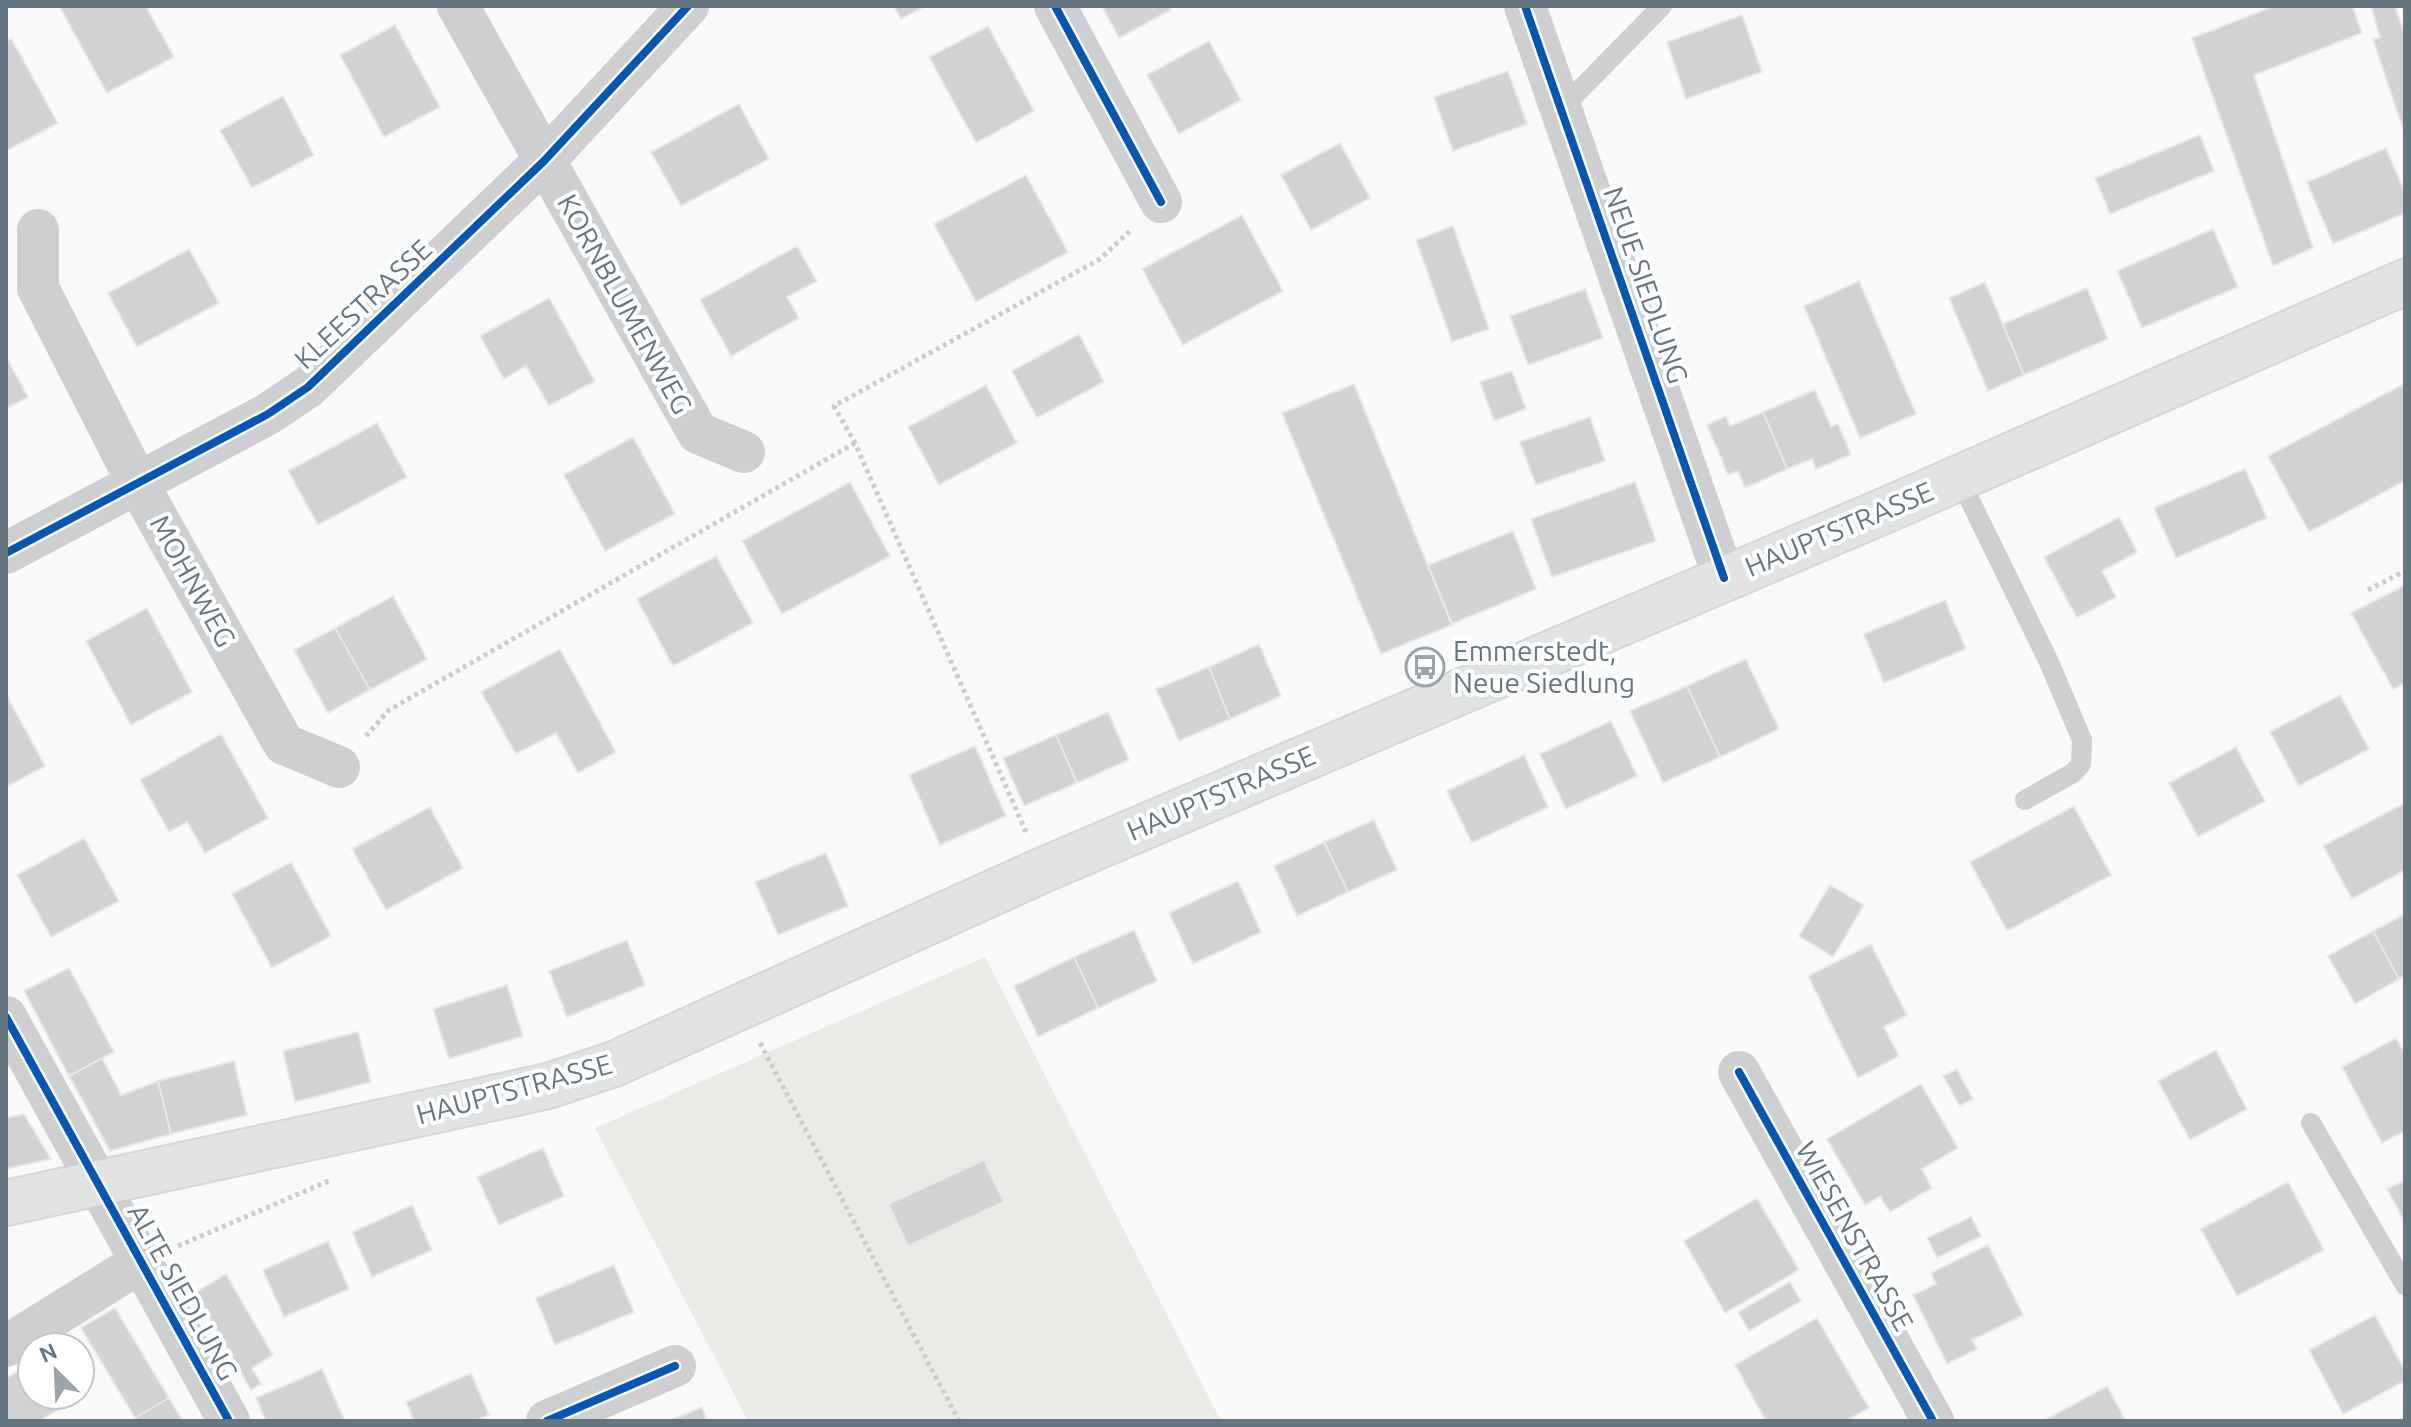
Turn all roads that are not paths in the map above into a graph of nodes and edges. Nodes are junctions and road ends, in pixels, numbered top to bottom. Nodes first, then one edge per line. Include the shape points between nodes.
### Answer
1 (458, 6) edge
2 (688, 6) edge
3 (1055, 6) edge
4 (1525, 6) edge
5 (1662, 6) edge
6 (1561, 109) junction
7 (544, 161) junction
8 (1161, 202) road end
9 (38, 230) dead end
10 (2405, 282) edge
11 (744, 452) dead end
12 (1959, 478) junction
13 (138, 484) junction
14 (6, 553) edge
15 (1724, 578) junction
16 (339, 767) road end
17 (2025, 800) dead end
18 (6, 1017) edge
19 (1739, 1072) dead end
20 (2311, 1123) dead end
21 (99, 1183) junction
22 (6, 1203) edge
23 (141, 1262) junction
24 (2405, 1285) edge
25 (6, 1346) edge
26 (675, 1366) dead end
27 (229, 1421) edge
28 (547, 1421) edge
29 (1933, 1421) edge

1 - 7 street, KORNBLUMENWEG
2 - 7 street, KLEESTRASSE
3 - 8 street
4 - 6 street, NEUE SIEDLUNG
5 - 6 lane
6 - 15 street, NEUE SIEDLUNG
7 - 11 street, KORNBLUMENWEG via 698,433
7 - 13 street, KLEESTRASSE via 308,387
9 - 13 street, MOHNWEG via 38,288
10 - 12 main road, HAUPTSTRASSE
12 - 15 main road, HAUPTSTRASSE
12 - 17 lane via 2082,740 2081,764 2073,773
13 - 14 street, KLEESTRASSE
13 - 16 street, MOHNWEG via 284,744
15 - 21 main road, HAUPTSTRASSE via 1043,870 614,1064 548,1086
18 - 21 street, ALTE SIEDLUNG
19 - 29 street, WIESENSTRASSE
20 - 24 lane
21 - 22 main road, HAUPTSTRASSE
21 - 23 street, ALTE SIEDLUNG
23 - 25 street
23 - 27 street, ALTE SIEDLUNG
26 - 28 street

